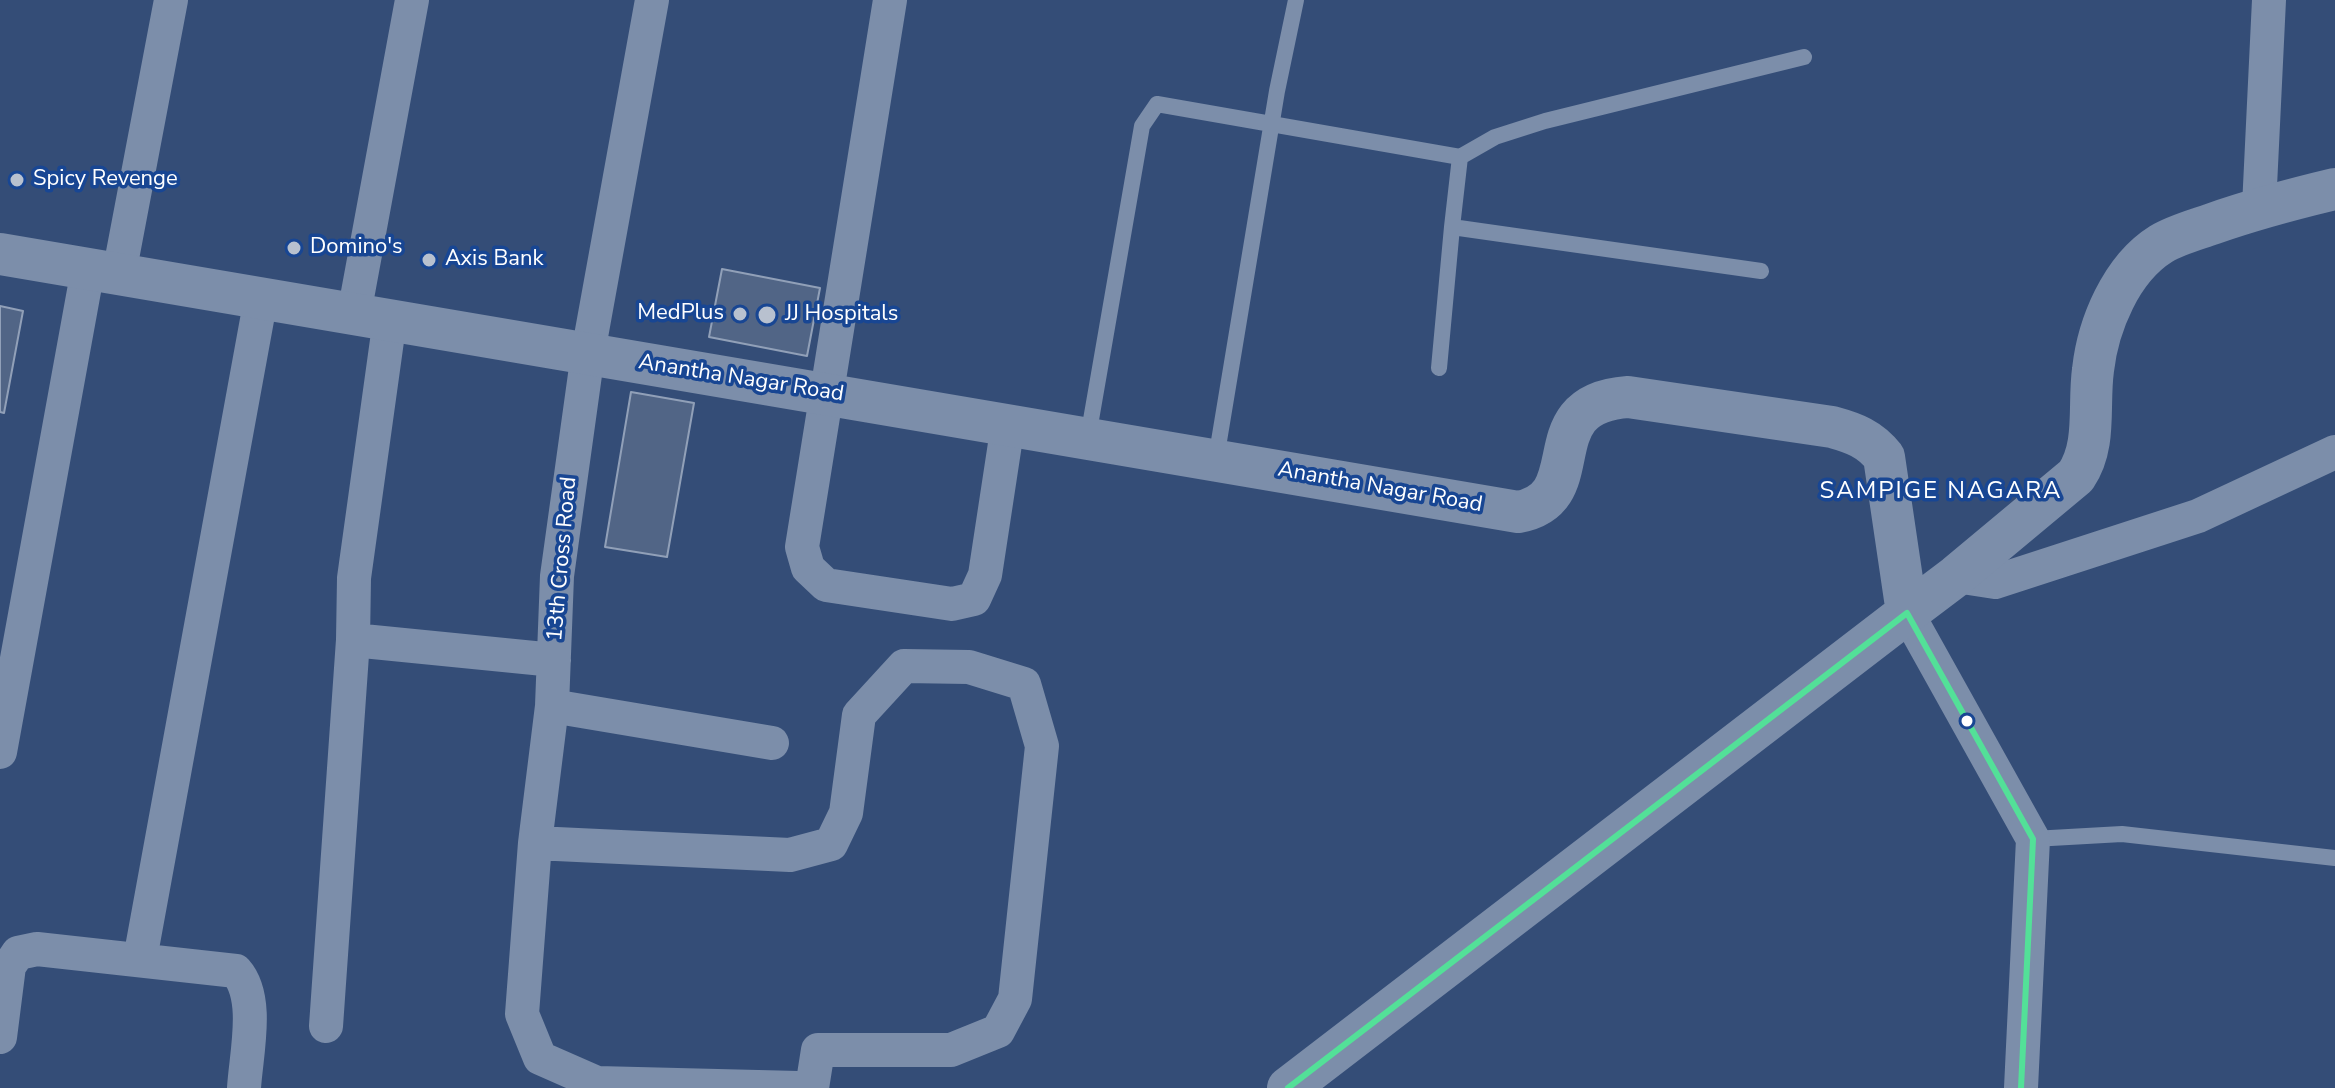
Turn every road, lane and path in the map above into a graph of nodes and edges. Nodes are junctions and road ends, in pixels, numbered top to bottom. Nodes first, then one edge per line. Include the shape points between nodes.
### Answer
1 (171, 0) edge
2 (412, 0) edge
3 (652, 0) edge
4 (890, 0) edge
5 (1296, 0) edge
6 (2269, 0) edge
7 (1804, 57) dead end
8 (1273, 124) junction
9 (1460, 157) junction
10 (2335, 189) edge
11 (2259, 207) junction
12 (1452, 227) junction
13 (0, 254) edge
14 (103, 271) junction
15 (1761, 271) dead end
16 (261, 298) junction
17 (372, 316) junction
18 (588, 353) junction
19 (1439, 368) dead end
20 (828, 393) junction
21 (1008, 424) junction
22 (1088, 437) junction
23 (2335, 452) edge
24 (1216, 459) junction
25 (1956, 576) junction
26 (1907, 613) junction
27 (353, 640) junction
28 (554, 660) junction
29 (552, 706) junction
30 (772, 743) dead end
31 (0, 752) edge
32 (2033, 839) junction
33 (535, 843) junction
34 (2335, 858) edge
35 (140, 959) junction
36 (326, 1026) dead end
37 (0, 1037) edge
38 (244, 1088) edge
39 (798, 1088) edge
40 (812, 1088) edge
41 (1288, 1088) edge
42 (2021, 1088) edge

1 - 14 street
2 - 17 street
3 - 18 street, 13th Cross Road
4 - 20 street
5 - 8 lane
6 - 11 street
7 - 9 lane via 1545,121 1495,137
8 - 9 lane
8 - 22 lane via 1157,104 1142,126
8 - 24 lane
9 - 12 lane
10 - 11 street
11 - 25 street via 2160,244 2139,262 2107,314 2098,342 2084,464
12 - 15 lane
12 - 19 lane
13 - 14 street, Anantha Nagar Road
14 - 16 street, Anantha Nagar Road
14 - 31 street
16 - 17 street, Anantha Nagar Road
16 - 35 street
17 - 18 street, Anantha Nagar Road
17 - 27 street
18 - 20 street, Anantha Nagar Road
18 - 28 street, 13th Cross Road via 557,576
20 - 21 street, Anantha Nagar Road
20 - 21 street via 802,547 808,568 826,585 952,604 974,599 985,575
21 - 22 street, Anantha Nagar Road
22 - 24 street, Anantha Nagar Road
23 - 25 street via 2198,516 2082,554 1995,582
24 - 26 street, Anantha Nagar Road via 1518,512 1534,509 1548,497 1557,484 1572,425 1596,403 1628,397 1832,427 1865,438 1884,457
25 - 26 street
26 - 32 street
26 - 41 street
27 - 28 street
27 - 36 street
28 - 29 street, 13th Cross Road
29 - 30 street
29 - 33 street, 13th Cross Road
32 - 34 lane via 2122,834
32 - 42 street
33 - 39 street, 13th Cross Road via 522,1014 540,1058 597,1083
33 - 40 street via 790,855 831,844 846,813 859,715 904,666 969,667 1024,684 1042,746 1015,999 998,1031 951,1050 818,1050
35 - 37 street via 37,949 18,953 9,966
35 - 38 street via 236,971 245,981 250,999

